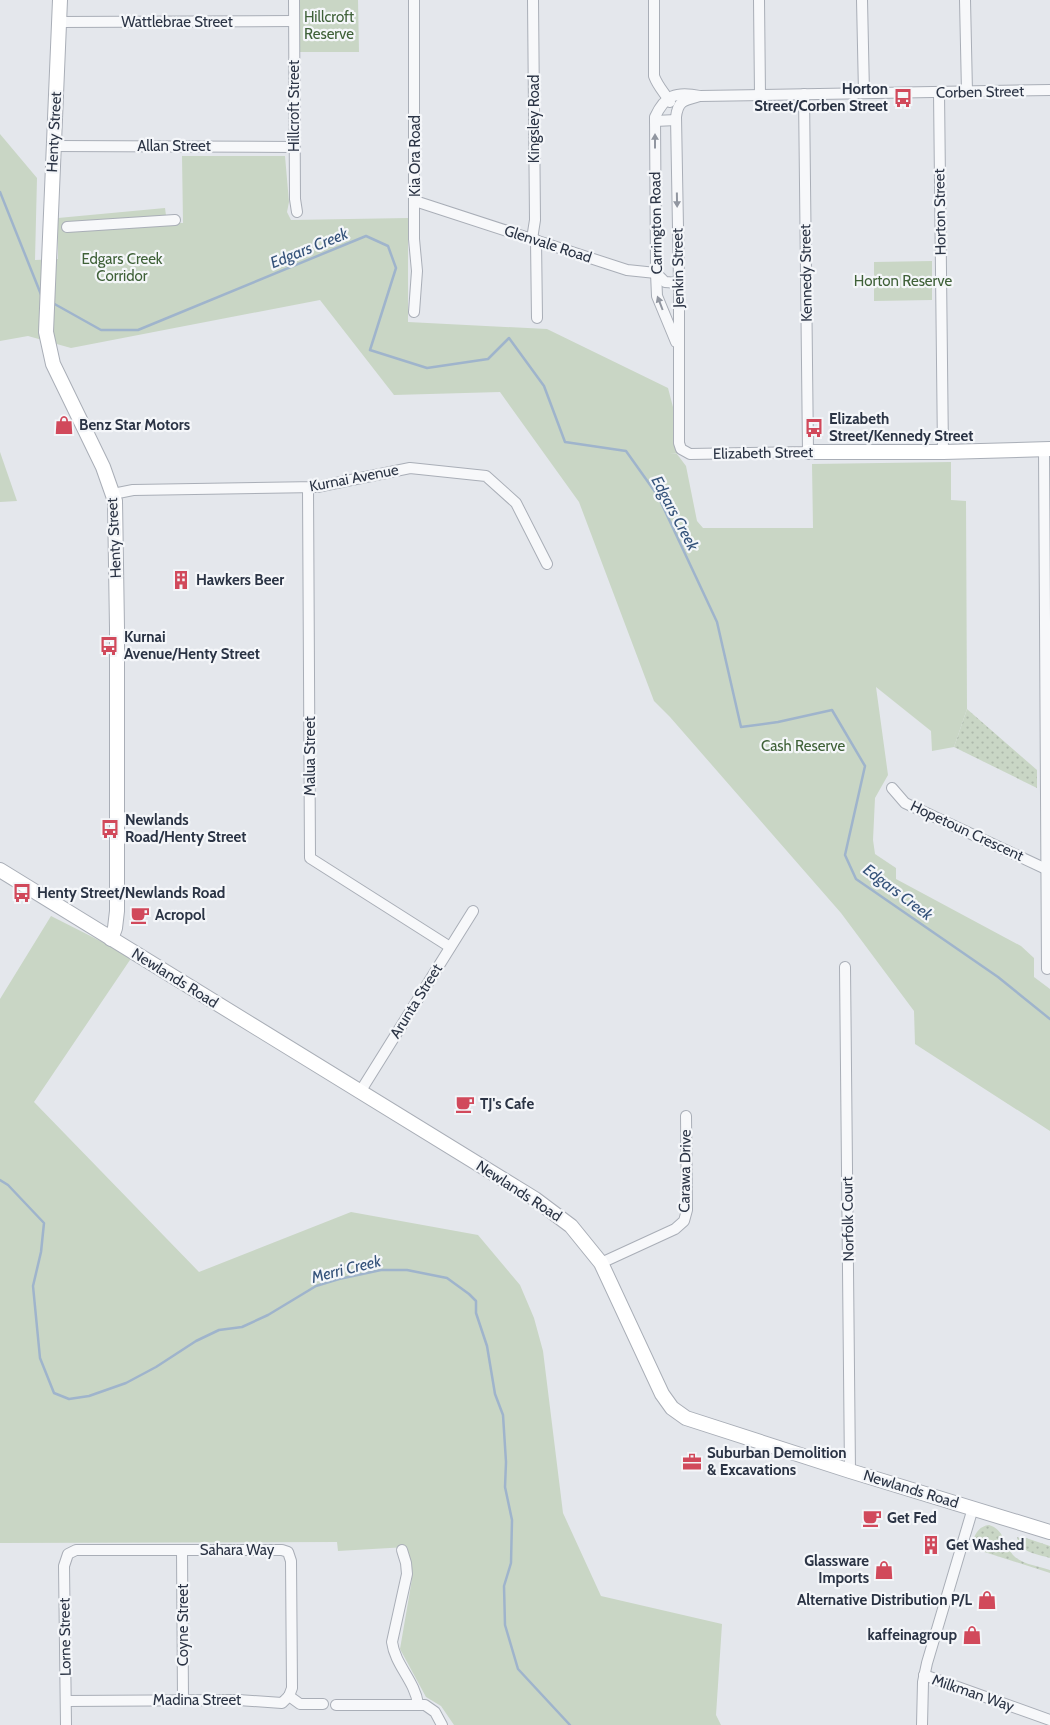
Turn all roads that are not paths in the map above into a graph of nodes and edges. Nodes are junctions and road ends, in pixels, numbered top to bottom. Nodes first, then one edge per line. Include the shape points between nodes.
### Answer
1 (60, 0) edge
2 (294, 0) edge
3 (414, 0) edge
4 (533, 0) edge
5 (654, 0) edge
6 (759, 0) edge
7 (862, 0) edge
8 (964, 0) edge
9 (294, 21) junction
10 (59, 22) junction
11 (1050, 90) edge
12 (939, 92) junction
13 (967, 92) junction
14 (864, 93) junction
15 (804, 94) junction
16 (760, 95) junction
17 (700, 96) junction
18 (668, 98) junction
19 (676, 119) junction
20 (655, 121) junction
21 (53, 146) junction
22 (294, 146) junction
23 (415, 202) junction
24 (297, 212) dead end
25 (175, 220) dead end
26 (67, 227) dead end
27 (534, 239) junction
28 (656, 273) junction
29 (679, 283) junction
30 (414, 312) dead end
31 (537, 318) dead end
32 (679, 348) junction
33 (1047, 449) edge
34 (808, 452) junction
35 (942, 452) junction
36 (685, 453) joint
37 (308, 488) junction
38 (113, 494) junction
39 (547, 564) dead end
40 (892, 788) dead end
41 (1046, 869) junction
42 (0, 870) edge
43 (473, 912) dead end
44 (111, 939) junction
45 (450, 947) junction
46 (845, 967) dead end
47 (1048, 969) dead end
48 (360, 1092) junction
49 (686, 1116) dead end
50 (601, 1263) junction
51 (850, 1470) junction
52 (973, 1508) junction
53 (1050, 1532) edge
54 (182, 1550) junction
55 (402, 1550) dead end
56 (71, 1551) joint
57 (924, 1675) junction
58 (289, 1696) junction
59 (184, 1700) junction
60 (66, 1701) junction
61 (323, 1704) dead end
62 (418, 1704) junction
63 (336, 1705) dead end
64 (1050, 1720) edge
65 (66, 1725) edge
66 (442, 1725) edge
67 (922, 1725) edge

1 - 10 street, Henty Street
2 - 9 street, Hillcroft Street
3 - 23 street, Kia Ora Road
4 - 27 street, Kingsley Road
5 - 18 street via 654,76 658,87
6 - 16 street
7 - 14 street
8 - 13 street
9 - 10 street, Wattlebrae Street
9 - 22 street, Hillcroft Street
10 - 21 street, Henty Street
11 - 13 street, Corben Street
12 - 13 street, Corben Street
12 - 14 street, Corben Street
12 - 35 street, Horton Street
14 - 15 street, Corben Street
15 - 16 street, Corben Street
15 - 34 street, Kennedy Street
16 - 17 street, Corben Street
17 - 18 street via 689,93
17 - 19 street via 680,103
18 - 19 street
18 - 20 street, Carrington Road via 660,106
19 - 20 street
19 -> 29 street, Jenkin Street
28 -> 20 street, Carrington Road
21 - 22 street, Allan Street
21 - 38 street, Henty Street via 46,332 53,364
22 - 24 street, Hillcroft Street
23 - 27 street, Glenvale Road
23 - 30 street, Kia Ora Road via 417,271
25 - 26 street
27 - 28 street, Glenvale Road via 627,270
27 - 31 street, Kingsley Road
28 - 29 street, Glenvale Road via 665,282
32 -> 28 street, Carrington Road via 657,296
29 - 32 street, Jenkin Street
32 - 36 street, Jenkin Street via 679,443
33 - 35 street, Elizabeth Street
33 - 41 street
34 - 35 street, Elizabeth Street
34 - 36 street, Elizabeth Street
37 - 38 street, Kurnai Avenue via 133,490
37 - 39 street, Kurnai Avenue via 410,468 486,476 516,503
37 - 45 street, Malua Street via 310,858
38 - 44 street, Henty Street via 116,533 117,911 116,928
40 - 41 street, Hopetoun Crescent via 905,803
41 - 47 street
42 - 44 street, Newlands Road
43 - 45 street, Arunta Street
44 - 48 street, Newlands Road
45 - 48 street, Arunta Street
46 - 51 street, Norfolk Court
48 - 50 street, Newlands Road via 554,1212
49 - 50 street, Carawa Drive via 688,1210 684,1221 674,1229
50 - 51 street, Newlands Road via 662,1394 672,1408 686,1418
51 - 52 street, Newlands Road
52 - 53 street, Newlands Road
52 - 57 street
54 - 56 street, Sahara Way
54 - 58 street, Sahara Way via 288,1552 292,1569 292,1688
54 - 59 street, Coyne Street
55 - 62 street via 407,1574 392,1642
56 - 60 street, Lorne Street via 64,1566
57 - 64 street, Milkman Way
57 - 67 street
58 - 59 street, Madina Street via 282,1703
58 - 61 street via 300,1704
59 - 60 street, Madina Street
60 - 65 street, Lorne Street
62 - 63 street
62 - 66 street via 432,1708

